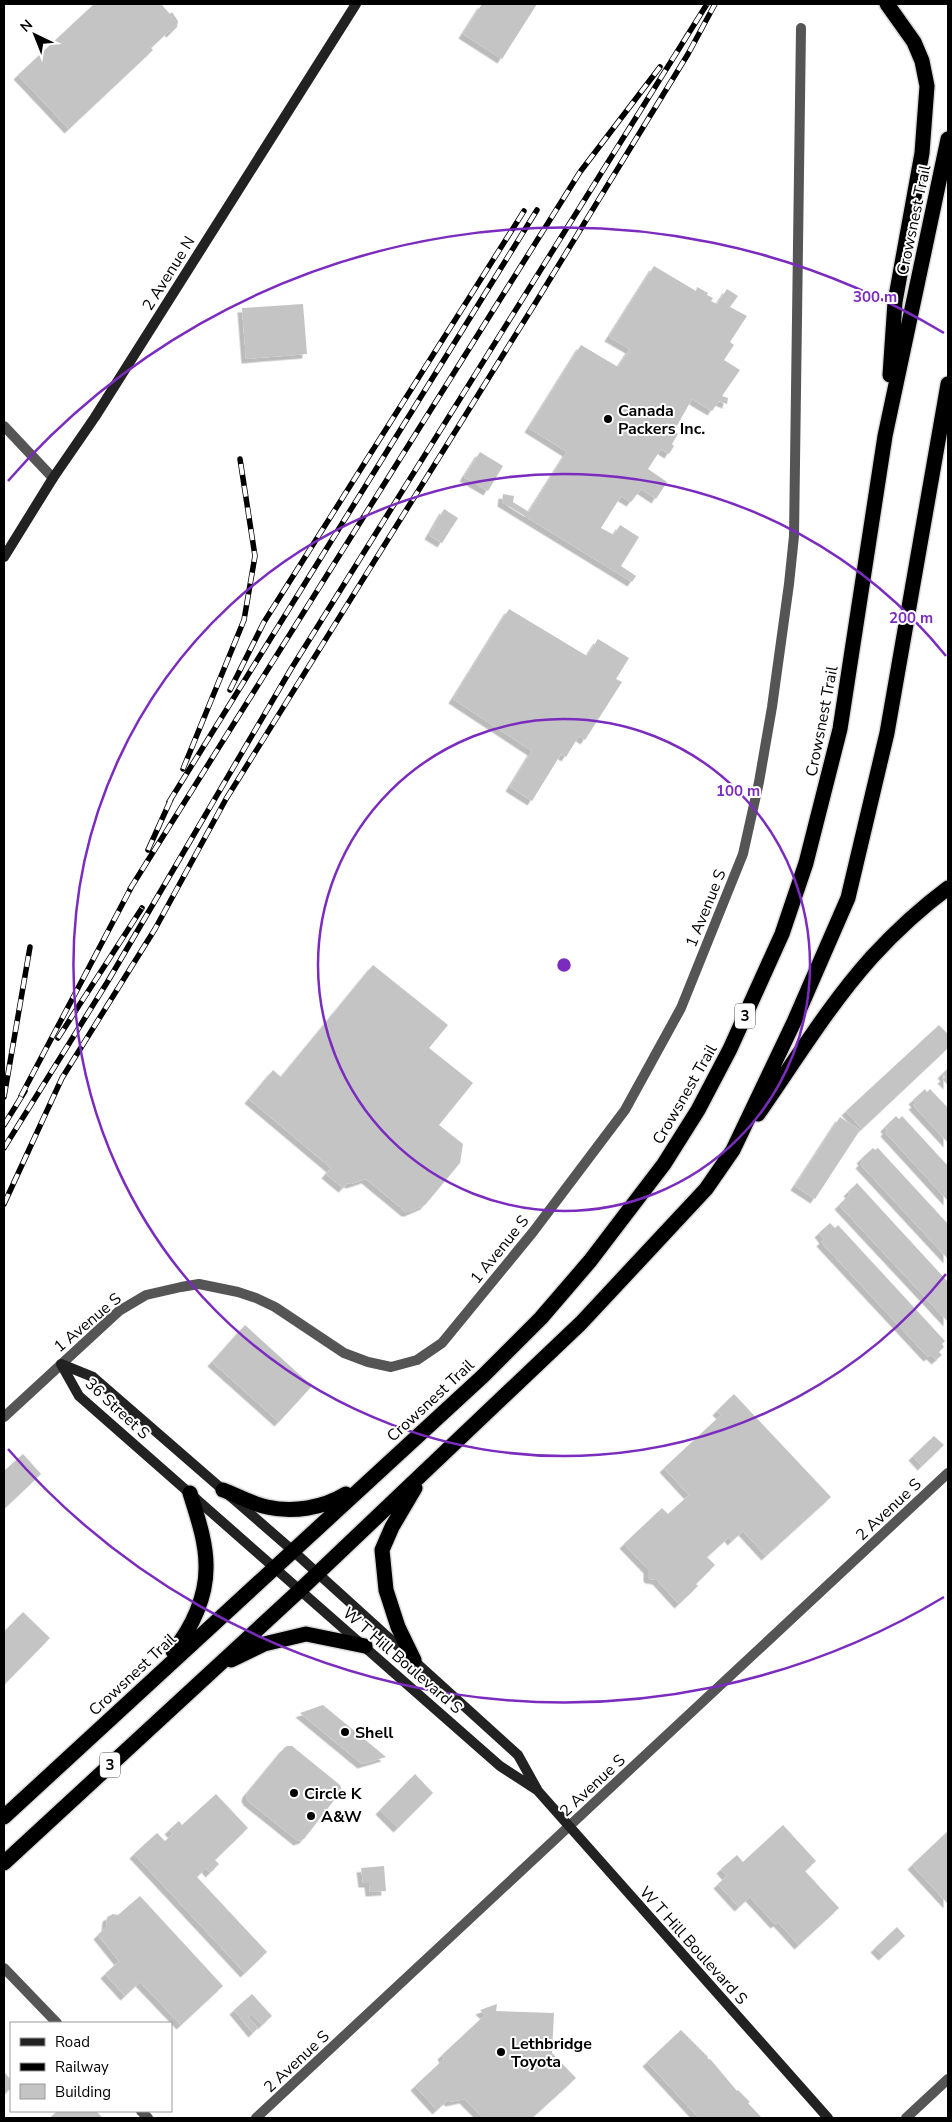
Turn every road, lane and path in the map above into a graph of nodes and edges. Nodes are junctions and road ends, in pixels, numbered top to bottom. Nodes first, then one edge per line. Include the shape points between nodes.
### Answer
1 (356, 4) edge
2 (887, 4) edge
3 (801, 28) dead end
4 (948, 139) edge
5 (948, 383) edge
6 (4, 426) edge
7 (885, 436) junction
8 (53, 478) junction
9 (4, 556) edge
10 (948, 888) edge
11 (733, 1150) junction
12 (60, 1364) junction
13 (4, 1417) edge
14 (424, 1472) junction
15 (948, 1473) edge
16 (370, 1478) junction
17 (223, 1490) junction
18 (190, 1493) junction
19 (292, 1550) junction
20 (275, 1566) junction
21 (318, 1573) junction
22 (300, 1590) junction
23 (365, 1646) junction
24 (414, 1660) junction
25 (216, 1667) junction
26 (146, 1686) junction
27 (538, 1791) junction
28 (4, 1818) edge
29 (569, 1827) junction
30 (4, 1863) edge
31 (4, 1968) edge
32 (56, 2022) edge
33 (948, 2079) edge
34 (256, 2118) edge
35 (828, 2118) edge
36 (906, 2118) edge

1 - 8 street, 2 Avenue N via 96,417
2 - 7 highway via 914,42 927,86 922,153 896,302
3 - 12 street, 1 Avenue S via 794,536 772,706 744,854 681,1008 625,1110 533,1232 442,1343 417,1360 391,1367 368,1362 344,1353 256,1298 199,1284 146,1295 132,1302
4 - 7 highway, Crowsnest Trail / 3
5 - 11 highway, 3 via 888,732 848,898
6 - 8 street
7 - 16 highway, Crowsnest Trail / 3 via 840,729 820,811 782,934 730,1048 698,1110 664,1164 590,1261 541,1318
8 - 9 street, 2 Avenue N
10 - 11 highway via 872,956 838,999
11 - 14 highway, 3 via 706,1189 581,1323
12 - 13 street, 1 Avenue S
12 - 17 street, 36 Street S via 93,1377
12 - 18 street, 36 Street S via 78,1396
14 - 21 highway, 3
14 - 24 highway via 382,1550 386,1590 398,1627
15 - 29 street, 2 Avenue S
16 - 17 highway via 332,1502 296,1510 266,1507
16 - 19 highway, Crowsnest Trail / 3
17 - 19 street, 36 Street S
18 - 20 street, 36 Street S
18 - 26 highway via 199,1521 206,1566 199,1608 181,1641
19 - 20 highway, Crowsnest Trail / 3
19 - 21 street, W T Hill Boulevard S
20 - 22 street, W T Hill Boulevard S
20 - 26 highway, Crowsnest Trail / 3
21 - 22 highway, 3
21 - 24 street, W T Hill Boulevard S
22 - 23 street, W T Hill Boulevard S
22 - 25 highway, 3
23 - 25 highway via 306,1634 264,1644
23 - 27 street, W T Hill Boulevard S via 500,1766
24 - 27 street, W T Hill Boulevard S via 518,1755
25 - 30 highway, 3
26 - 28 highway, Crowsnest Trail / 3
27 - 29 street, W T Hill Boulevard S
29 - 34 street, 2 Avenue S
29 - 35 street, W T Hill Boulevard S
31 - 32 street
33 - 36 street

